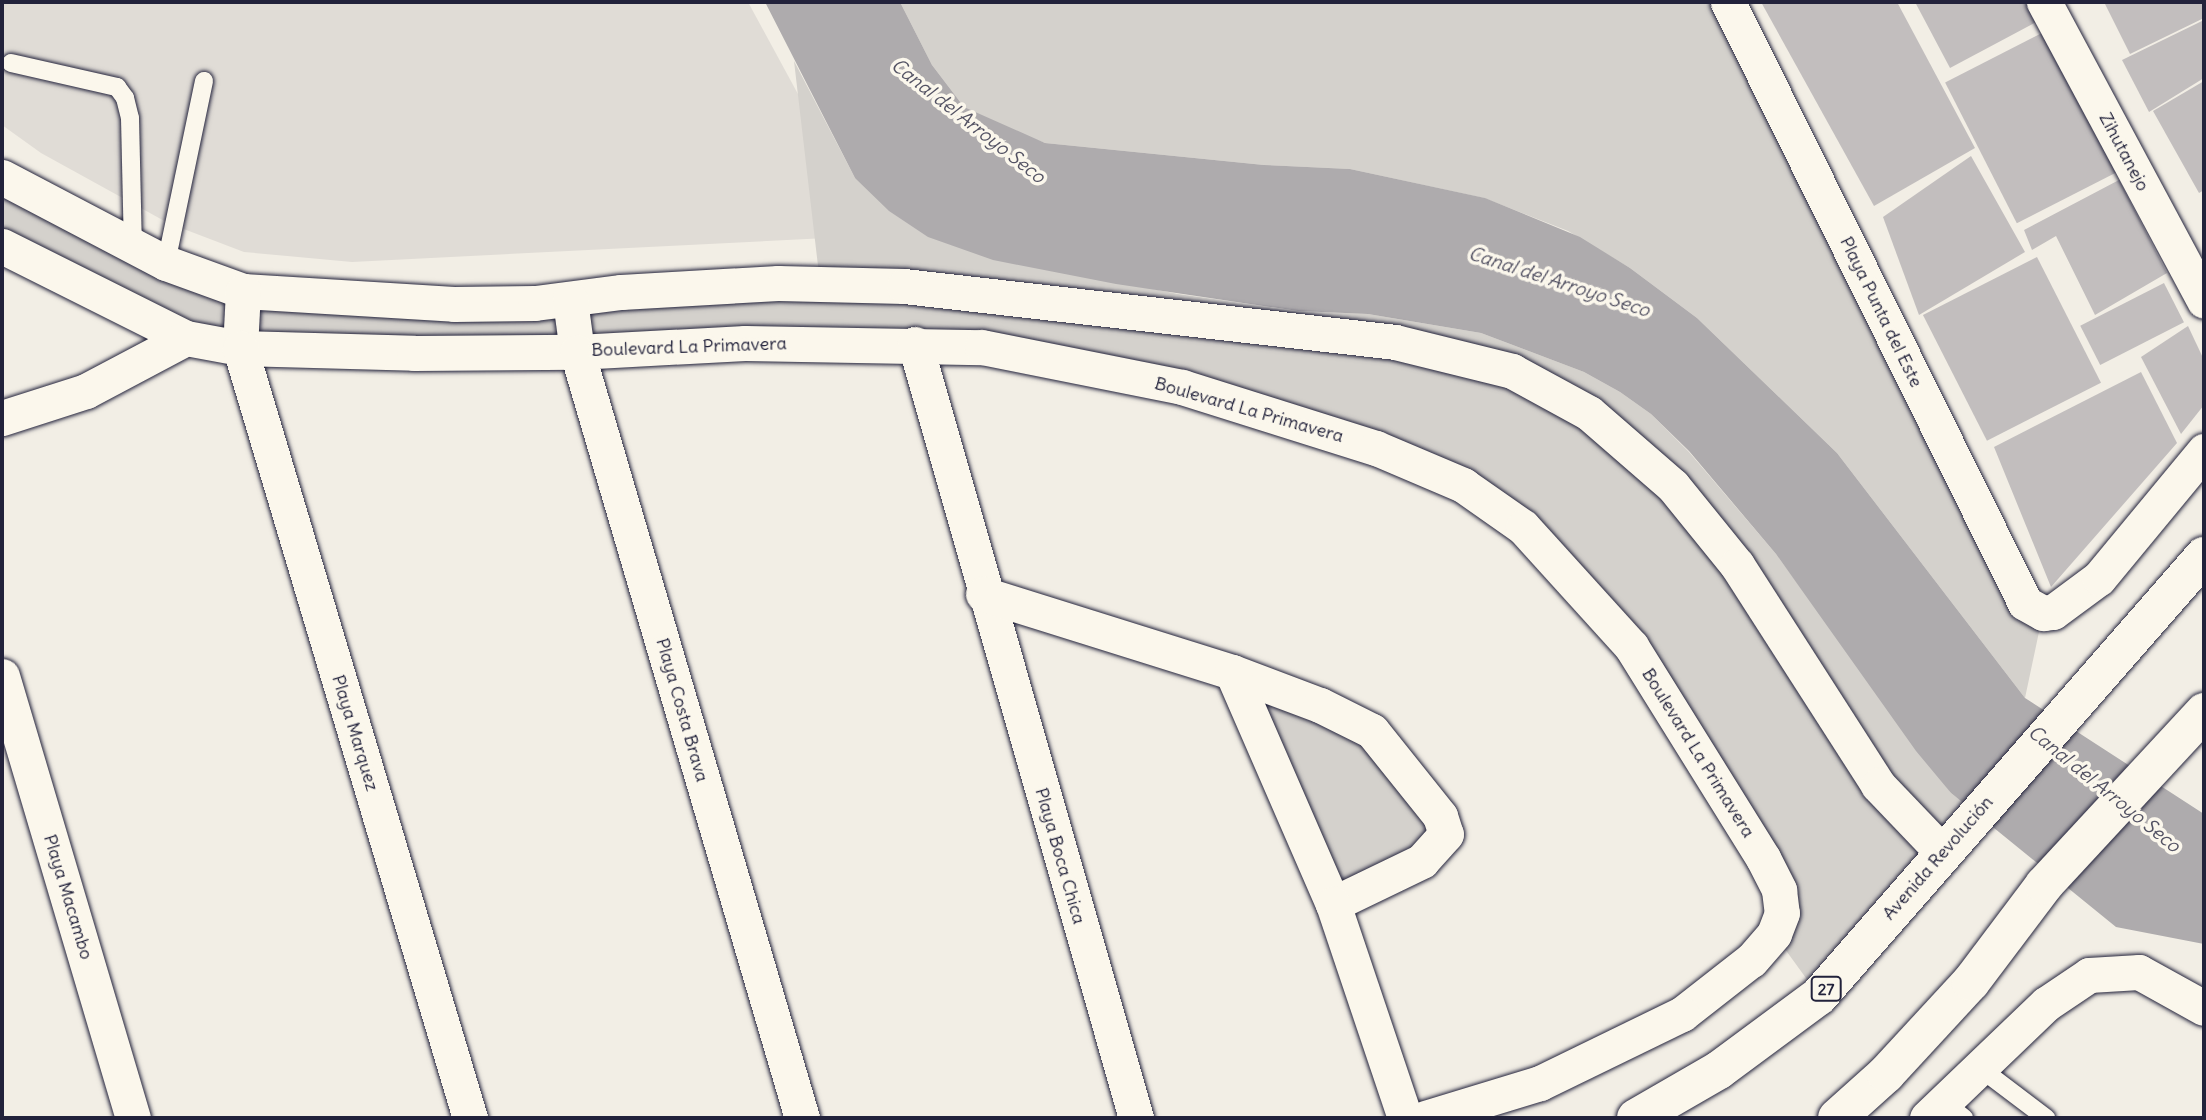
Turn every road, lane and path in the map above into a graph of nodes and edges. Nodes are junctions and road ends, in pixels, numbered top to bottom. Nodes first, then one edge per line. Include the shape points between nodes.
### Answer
1 (1728, 2) edge
2 (2044, 2) edge
3 (11, 63) dead end
4 (204, 81) dead end
5 (2, 177) edge
6 (2, 246) edge
7 (133, 247) junction
8 (166, 263) junction
9 (243, 291) junction
10 (570, 300) junction
11 (2204, 301) edge
12 (186, 338) junction
13 (915, 344) junction
14 (240, 348) junction
15 (577, 352) junction
16 (2, 418) edge
17 (2204, 451) edge
18 (2204, 556) edge
19 (984, 594) junction
20 (1232, 673) junction
21 (2, 676) edge
22 (2196, 720) edge
23 (1942, 852) junction
24 (1332, 904) junction
25 (2204, 1008) edge
26 (1980, 1068) junction
27 (1945, 1113) edge
28 (133, 1118) edge
29 (470, 1118) edge
30 (802, 1118) edge
31 (1136, 1118) edge
32 (1405, 1118) edge
33 (1425, 1118) edge
34 (1636, 1118) edge
35 (1837, 1118) edge
36 (2046, 1118) edge

1 - 17 street, Playa Punta del Este via 2025,603 2043,613 2063,606 2099,578
2 - 11 street, Zihutanejo
3 - 7 lane via 117,88 125,98 130,118
4 - 8 lane
5 - 7 street
6 - 12 street, Boulevard La Primavera
7 - 8 street
8 - 9 street
9 - 10 street via 454,304
9 - 14 street, Playa Marquez
10 - 15 street, Playa Costa Brava
10 - 23 street via 621,292 778,283 904,286 1395,342 1512,371 1589,413 1673,486 1737,565 1878,785
12 - 14 street, Boulevard La Primavera
12 - 16 street via 86,391
13 - 15 street, Boulevard La Primavera via 745,343
13 - 19 street, Playa Boca Chica
13 - 33 street, Boulevard La Primavera via 982,347 1182,387 1376,448 1463,485 1523,527 1578,582 1631,646 1676,713 1779,890 1782,914 1774,934 1715,990 1648,1034 1541,1083
14 - 15 street, Boulevard La Primavera
14 - 29 street, Playa Marquez
15 - 30 street, Playa Costa Brava
18 - 23 main road, Avenida Revolución / 27
19 - 20 street
19 - 31 street, Playa Boca Chica
20 - 24 street
20 - 24 street via 1359,721 1373,731 1440,816 1446,834 1422,862
21 - 28 street, Playa Macambo
22 - 35 main road via 2044,885 1971,982 1886,1074
23 - 34 main road, Avenida Revolución / 27 via 1819,996 1720,1070
24 - 32 street
25 - 26 street via 2138,972 2089,975 2046,1004
26 - 27 street
26 - 36 lane

